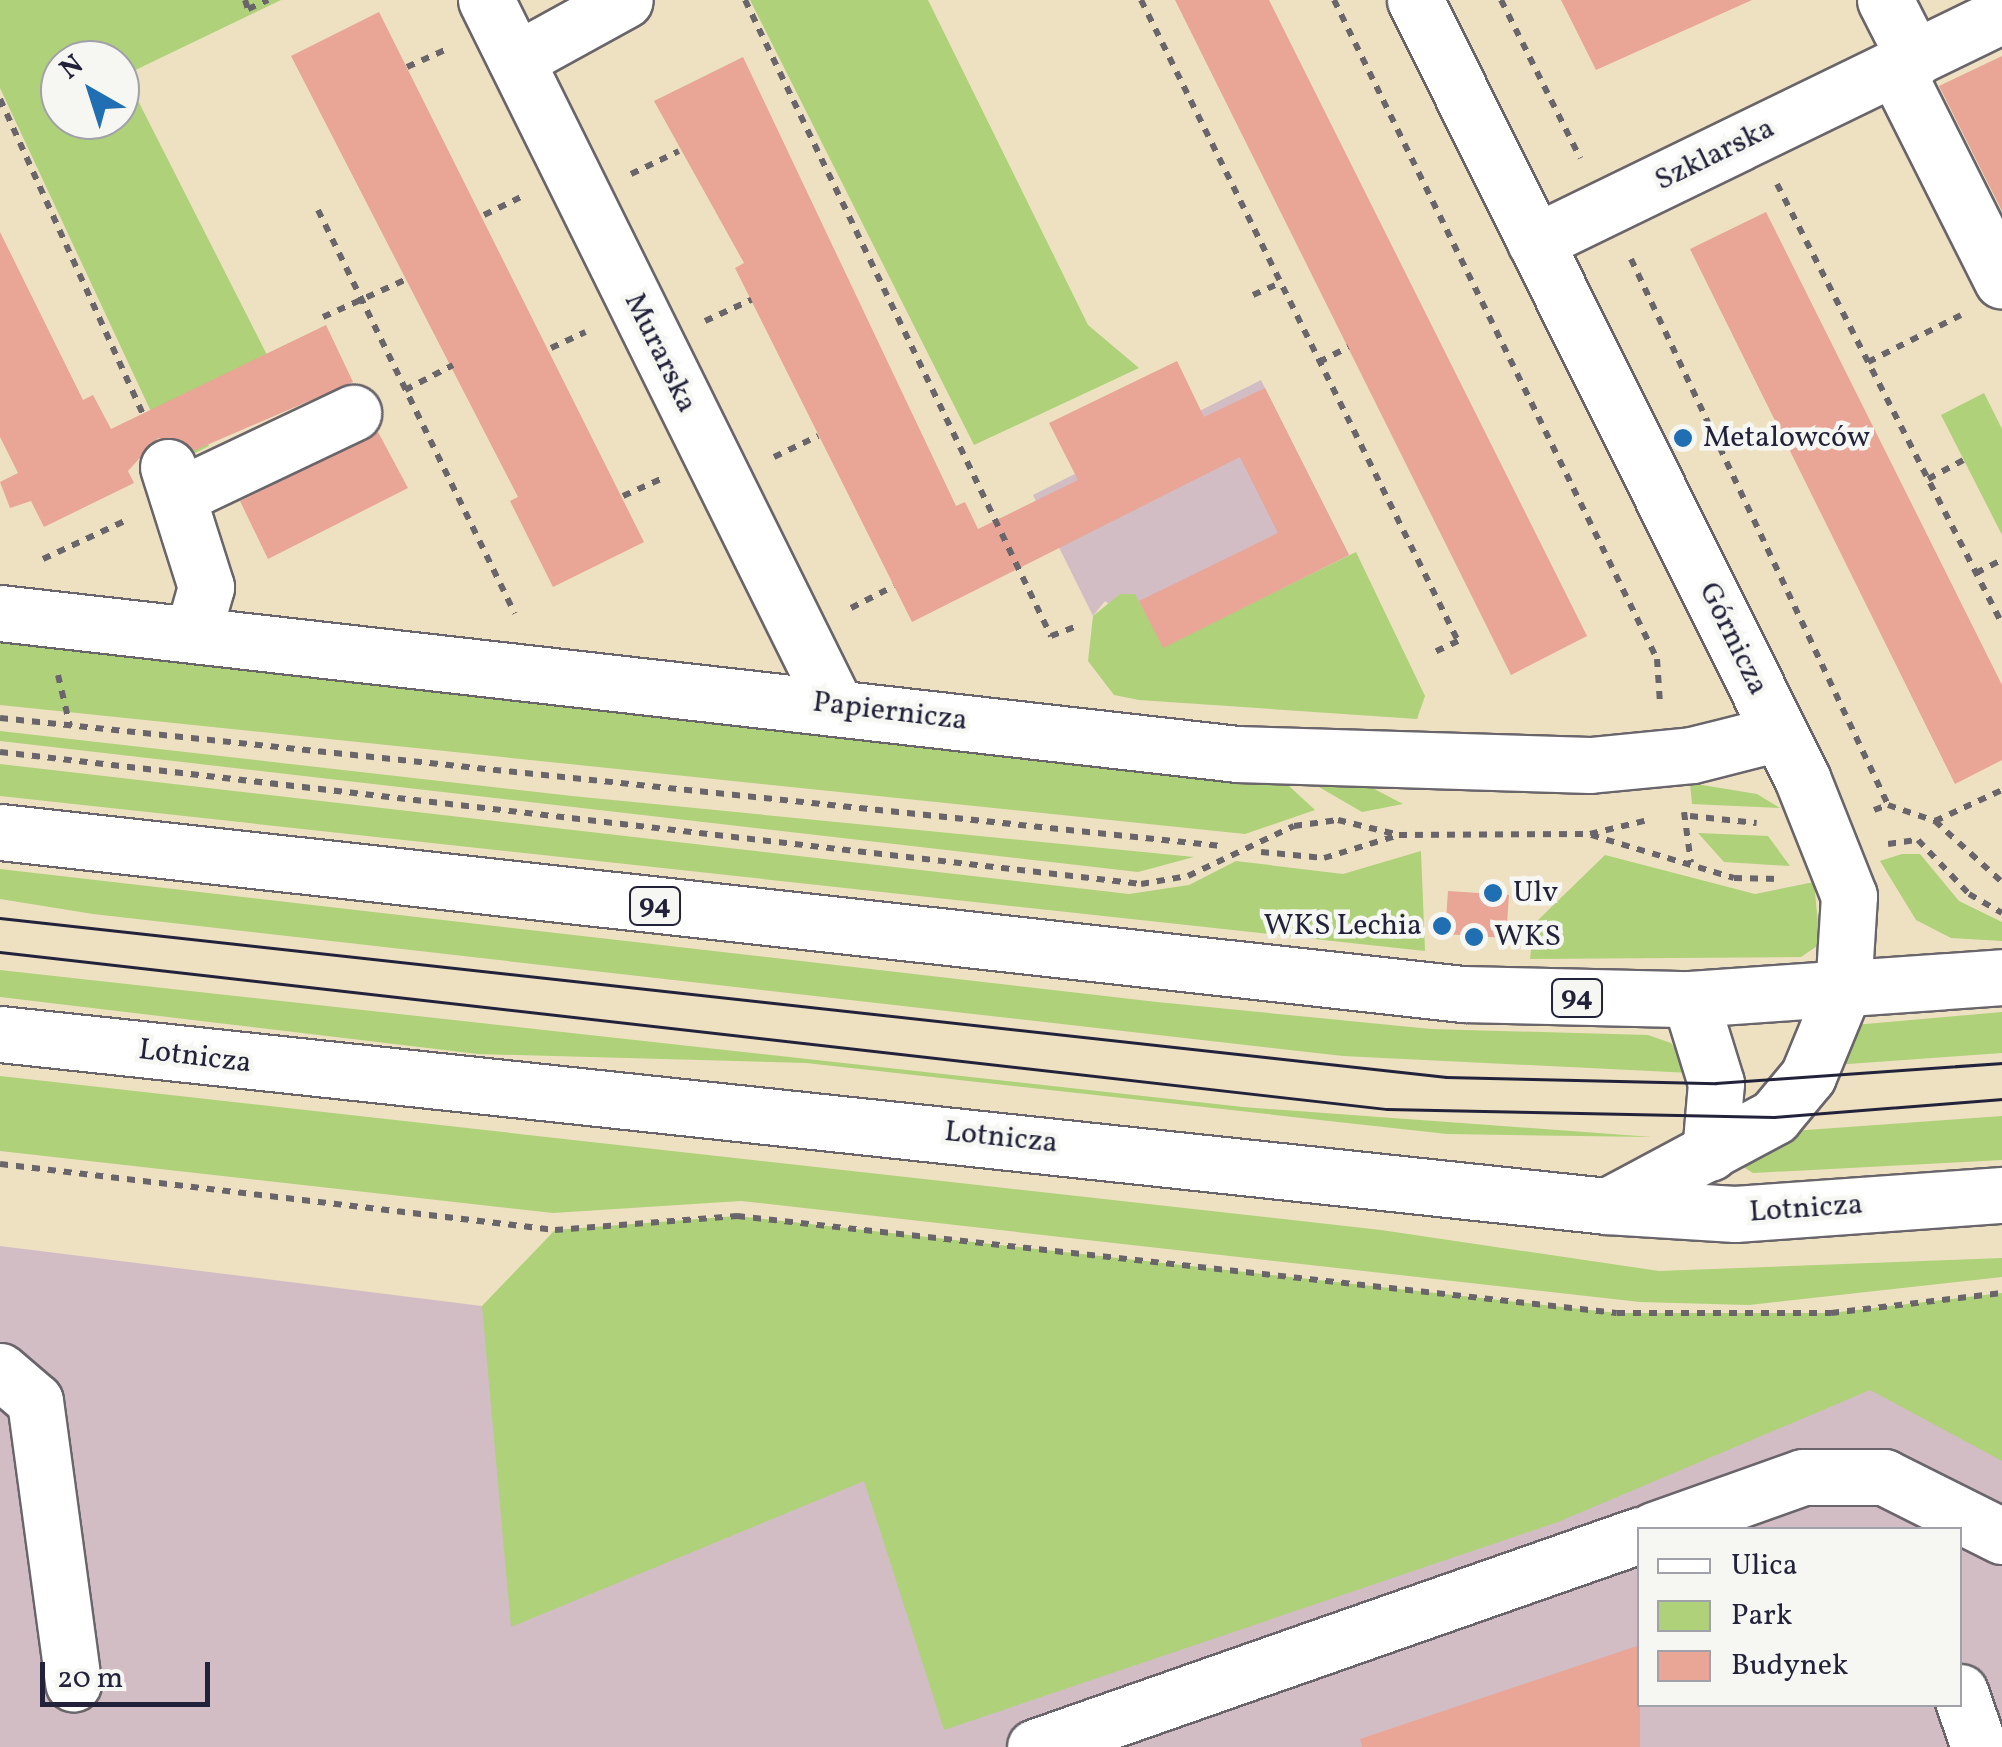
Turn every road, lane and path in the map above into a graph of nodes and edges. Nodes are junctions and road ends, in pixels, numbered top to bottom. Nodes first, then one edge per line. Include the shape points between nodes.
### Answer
1 (245, 0) edge
2 (268, 0) edge
3 (626, 0) edge
4 (745, 0) edge
5 (1140, 0) edge
6 (1334, 0) edge
7 (1415, 0) edge
8 (1501, 0) edge
9 (1885, 0) edge
10 (2002, 15) edge
11 (474, 20) edge
12 (516, 60) junction
13 (1905, 64) junction
14 (407, 67) dead end
15 (0, 99) edge
16 (1754, 137) junction
17 (679, 151) dead end
18 (630, 174) dead end
19 (1605, 208) junction
20 (318, 210) dead end
21 (1535, 242) junction
22 (409, 278) dead end
23 (1280, 282) junction
24 (1253, 296) dead end
25 (1985, 296) edge
26 (751, 300) dead end
27 (362, 302) junction
28 (323, 317) dead end
29 (704, 322) dead end
30 (1348, 347) dead end
31 (1319, 362) junction
32 (1868, 362) junction
33 (353, 413) dead end
34 (818, 436) dead end
35 (772, 458) dead end
36 (1963, 460) dead end
37 (1928, 478) junction
38 (173, 482) junction
39 (2002, 560) edge
40 (1976, 574) junction
41 (894, 586) dead end
42 (14, 590) edge
43 (848, 609) dead end
44 (2002, 624) edge
45 (1077, 626) dead end
46 (522, 631) dead end
47 (194, 633) junction
48 (1434, 652) dead end
49 (835, 705) junction
50 (0, 718) edge
51 (1654, 722) dead end
52 (1780, 733) junction
53 (0, 752) edge
54 (2002, 790) edge
55 (1936, 821) junction
56 (1774, 829) dead end
57 (0, 832) edge
58 (1590, 834) junction
59 (1399, 835) junction
60 (1221, 846) dead end
61 (1878, 849) dead end
62 (1261, 852) dead end
63 (1800, 874) dead end
64 (2002, 882) edge
65 (2002, 912) edge
66 (2002, 976) edge
67 (1843, 992) junction
68 (1690, 1000) junction
69 (0, 1034) edge
70 (1710, 1152) junction
71 (0, 1164) edge
72 (2002, 1195) edge
73 (1607, 1206) junction
74 (2002, 1293) edge
75 (0, 1372) edge
76 (1884, 1477) junction
77 (1662, 1527) edge
78 (1901, 1527) edge
79 (1637, 1536) edge
80 (2002, 1536) edge
81 (72, 1684) dead end
82 (1962, 1698) edge
83 (1035, 1747) edge
84 (1979, 1747) edge

1 - 2 path via 248,9
3 - 12 street
4 - 45 path via 1051,636
5 - 23 path
6 - 51 path via 1657,659
7 - 21 street, Górnicza
8 - 19 path
9 - 13 street
10 - 13 street, Szklarska
11 - 12 street, Murarska
11 - 14 path
12 - 49 street, Murarska
13 - 16 street, Szklarska
13 - 25 street
15 - 38 path
16 - 19 street, Szklarska
16 - 32 path
17 - 18 path
19 - 21 street, Szklarska
19 - 55 path via 1888,805
20 - 27 path
21 - 52 street, Górnicza
22 - 27 path
23 - 24 path
23 - 31 path
25 - 32 path
26 - 29 path
27 - 28 path
27 - 46 path
30 - 31 path
31 - 48 path via 1458,641
32 - 37 path
33 - 38 street
34 - 35 path
36 - 37 path
37 - 40 path
38 - 42 path
38 - 47 street via 206,587
39 - 40 path
40 - 44 path
41 - 43 path
42 - 47 street, Papiernicza
47 - 49 street, Papiernicza
49 - 52 street, Papiernicza via 1238,754 1378,760 1615,764
50 - 60 path
52 - 67 street, Górnicza via 1849,896
53 - 59 path via 1141,884 1188,876 1294,826 1338,820
54 - 55 path
55 - 64 path
56 - 58 path via 1679,814
57 - 68 street, 94 via 1310,982
58 - 59 path
58 - 63 path via 1734,878
59 - 62 path via 1324,858
61 - 65 path via 1918,840 1968,894
66 - 67 street, 94
67 - 68 street, 94
67 - 70 street, Górnicza via 1833,1034 1797,1090 1774,1117
68 - 70 street via 1716,1084
69 - 73 street, Lotnicza
70 - 73 street, Górnicza
71 - 74 path via 555,1230 738,1216 1617,1313 1831,1313
72 - 73 street, Lotnicza via 1735,1214
75 - 81 street via 35,1401
76 - 77 street via 1804,1477
76 - 78 street
76 - 80 street
79 - 83 street
82 - 84 street

